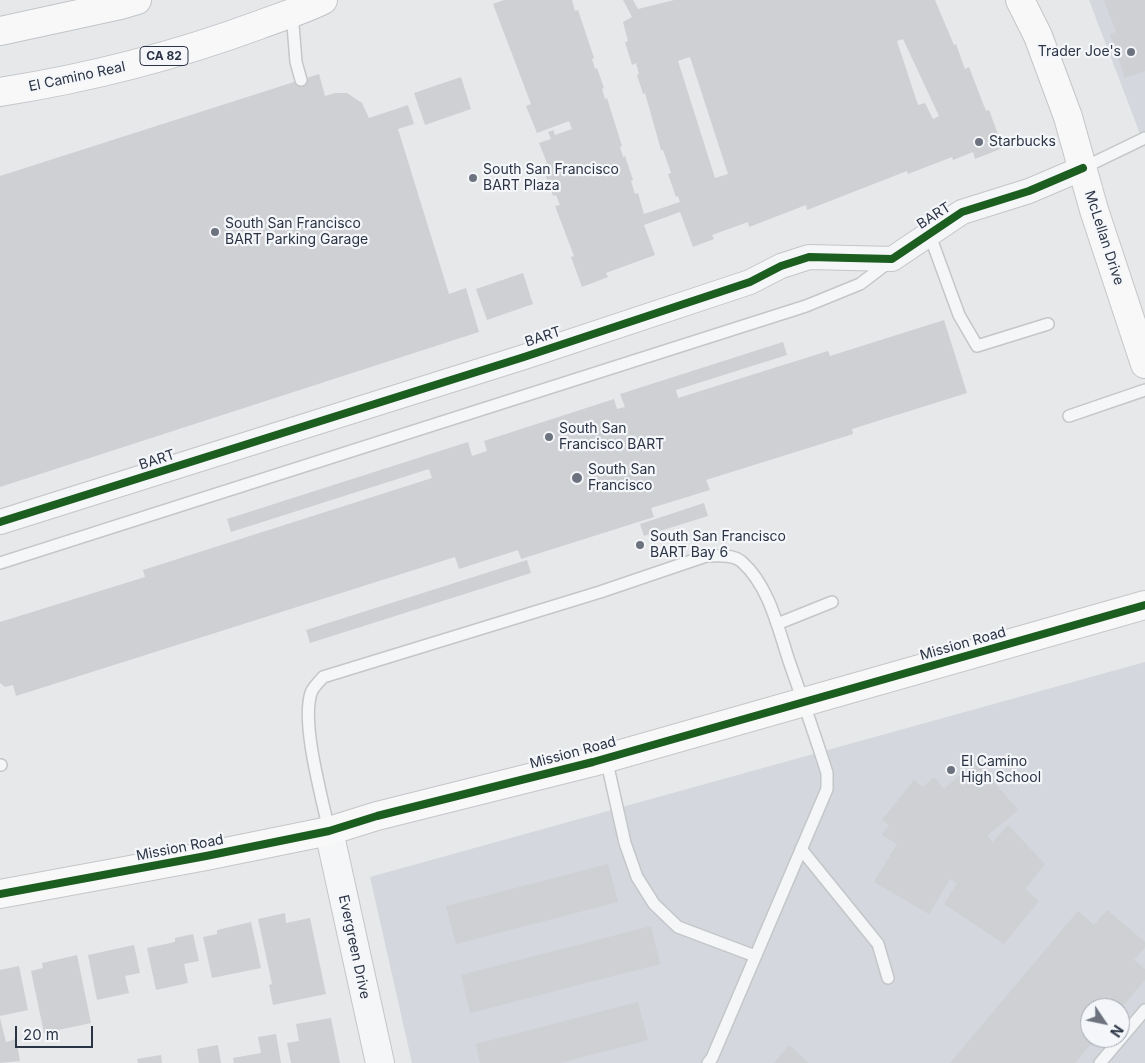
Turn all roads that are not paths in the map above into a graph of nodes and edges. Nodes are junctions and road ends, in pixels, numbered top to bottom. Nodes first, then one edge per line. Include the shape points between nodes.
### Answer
1 (137, 0) edge
2 (323, 0) edge
3 (1020, 0) edge
4 (292, 12) junction
5 (0, 31) edge
6 (301, 80) dead end
7 (0, 92) edge
8 (1145, 138) edge
9 (1082, 168) junction
10 (929, 233) junction
11 (892, 259) junction
12 (1048, 324) dead end
13 (1145, 364) edge
14 (1145, 390) edge
15 (1069, 416) dead end
16 (0, 522) edge
17 (0, 563) edge
18 (832, 602) dead end
19 (1145, 606) edge
20 (777, 624) junction
21 (803, 701) junction
22 (606, 758) junction
23 (329, 831) junction
24 (801, 849) junction
25 (0, 894) edge
26 (755, 956) junction
27 (888, 978) dead end
28 (1145, 1010) edge
29 (380, 1063) edge
30 (708, 1063) edge
31 (1100, 1063) edge

1 - 5 main road
2 - 4 main road, El Camino Real / CA 82
3 - 9 main road, McLellan Drive via 1058,88
4 - 6 lane via 296,62
4 - 7 main road, El Camino Real / CA 82 via 135,65
8 - 9 lane
9 - 10 street, BART via 1029,191 962,212
9 - 13 main road, McLellan Drive
10 - 11 street, BART
10 - 12 lane via 959,315 977,346
11 - 16 street, BART via 809,257 781,266 750,282 514,360
11 - 17 lane via 860,284 806,306
14 - 15 lane
18 - 20 lane
19 - 21 main road, Mission Road
20 - 21 lane
20 - 23 lane via 765,593 741,561 724,555 706,556 323,677 312,692 308,729
21 - 22 main road, Mission Road
21 - 24 lane via 827,773 827,789
22 - 23 main road, Mission Road
22 - 26 lane via 625,843 637,877 654,904 678,926
23 - 25 main road, Mission Road
23 - 29 street, Evergreen Drive
24 - 26 lane
24 - 27 lane via 878,944
26 - 30 lane
28 - 31 lane

